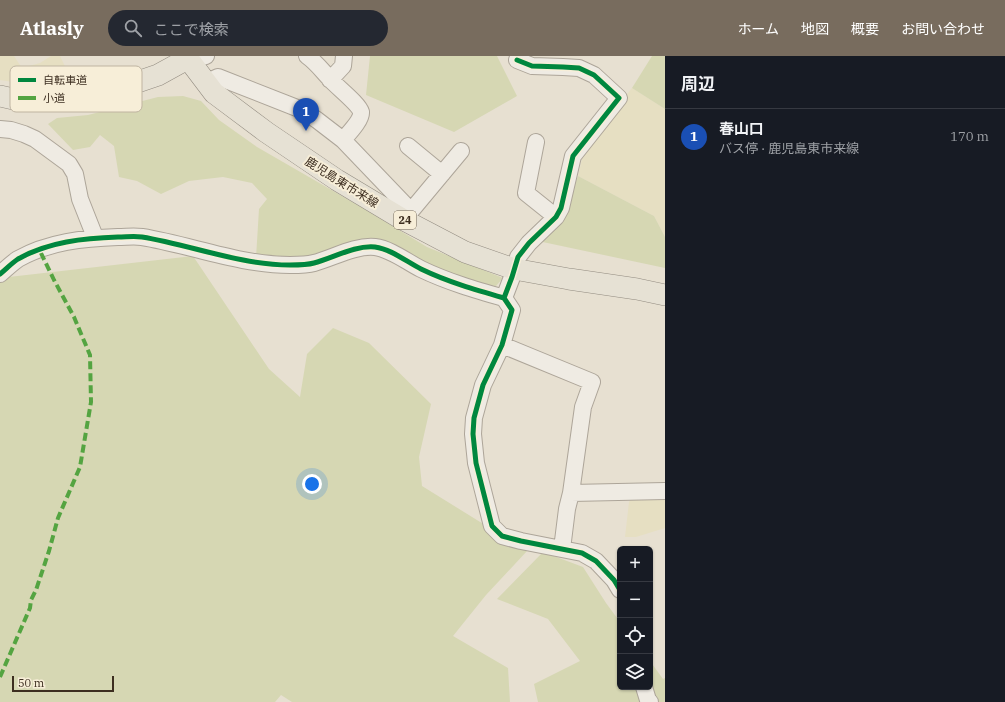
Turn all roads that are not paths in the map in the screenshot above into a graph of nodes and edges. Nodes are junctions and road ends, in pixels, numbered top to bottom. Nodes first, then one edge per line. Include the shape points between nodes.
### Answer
1 (307, 56) edge
2 (344, 56) edge
3 (193, 57) edge
4 (517, 60) dead end
5 (142, 80) edge
6 (330, 80) junction
7 (206, 82) junction
8 (0, 96) edge
9 (10, 98) edge
10 (0, 130) edge
11 (343, 140) junction
12 (536, 142) dead end
13 (408, 146) dead end
14 (461, 151) dead end
15 (442, 174) junction
16 (406, 215) junction
17 (556, 217) junction
18 (95, 237) junction
19 (514, 269) junction
20 (0, 274) edge
21 (665, 295) edge
22 (504, 298) junction
23 (502, 345) junction
24 (665, 491) edge
25 (571, 493) junction
26 (562, 549) junction
27 (617, 585) edge
28 (645, 690) edge
29 (650, 702) edge

1 - 6 street
2 - 6 street via 343,66
3 - 5 main road
3 - 7 main road, 鹿児島東市来線 / 24
4 - 17 street via 532,66 579,68 594,75 619,98 573,156 561,208
6 - 11 street via 361,112 360,119
7 - 11 street via 218,77 302,110
7 - 16 main road, 鹿児島東市来線 / 24 via 214,93 266,132 337,180
8 - 9 main road
10 - 18 street via 10,130 35,139 69,164 75,174 80,199
11 - 16 street
12 - 17 street via 526,193
13 - 15 street
14 - 15 street
15 - 16 street
16 - 19 main road, 鹿児島東市来線 / 24 via 465,252
17 - 19 street via 521,252
18 - 20 street via 39,249 17,260
18 - 22 street via 140,236 252,262 290,265 312,264 359,248 375,247 464,287
19 - 21 main road, 鹿児島東市来線 / 24
19 - 22 street
22 - 23 street via 512,310
23 - 25 street via 592,382 582,407
23 - 26 street via 483,385 474,418 473,434 476,463 492,526 502,536
24 - 25 street
25 - 26 street
26 - 27 street via 582,553 596,561
28 - 29 street

